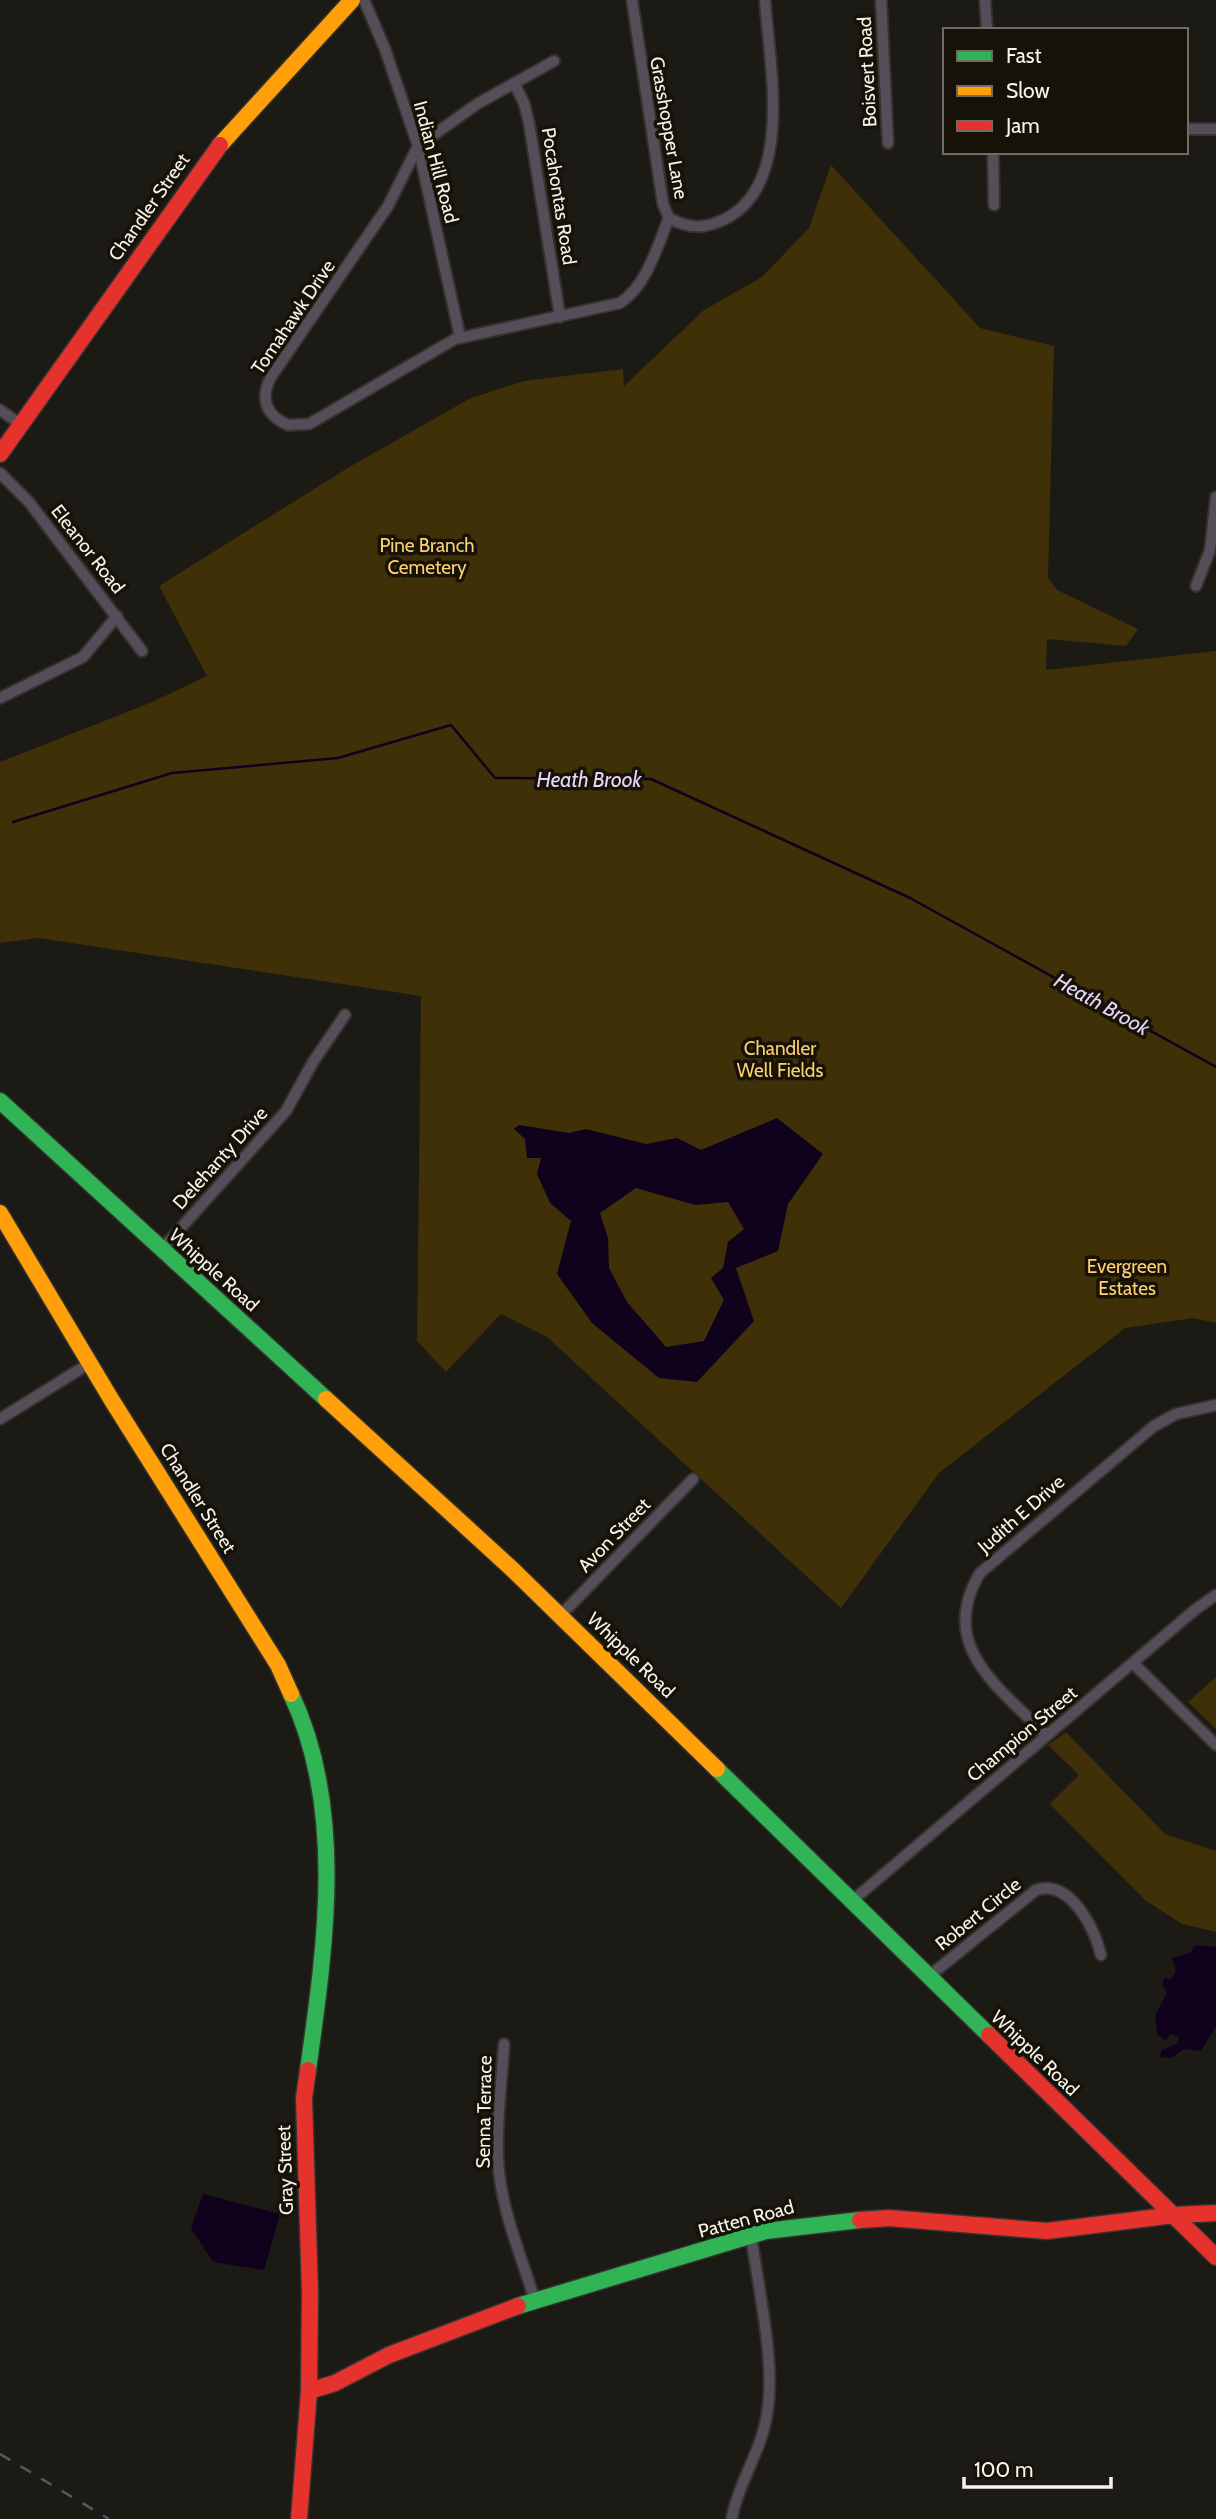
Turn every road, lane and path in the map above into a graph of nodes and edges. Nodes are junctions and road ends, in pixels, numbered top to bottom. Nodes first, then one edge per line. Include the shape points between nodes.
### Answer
1 (352, 0) edge
2 (364, 0) edge
3 (632, 0) edge
4 (765, 0) edge
5 (881, 0) edge
6 (985, 0) edge
7 (987, 28) edge
8 (554, 61) dead end
9 (514, 83) junction
10 (1188, 129) edge
11 (1216, 129) edge
12 (888, 143) dead end
13 (418, 146) junction
14 (993, 154) edge
15 (994, 205) dead end
16 (670, 218) junction
17 (560, 317) junction
18 (460, 337) junction
19 (0, 410) edge
20 (20, 424) junction
21 (0, 454) edge
22 (0, 473) edge
23 (1216, 497) edge
24 (1196, 586) dead end
25 (117, 616) junction
26 (142, 651) dead end
27 (0, 698) edge
28 (345, 1015) dead end
29 (0, 1101) edge
30 (0, 1213) edge
31 (161, 1250) junction
32 (90, 1363) junction
33 (1216, 1405) edge
34 (0, 1419) edge
35 (693, 1479) dead end
36 (1216, 1595) edge
37 (560, 1616) junction
38 (1134, 1664) junction
39 (1046, 1735) junction
40 (1216, 1745) edge
41 (323, 1819) joint
42 (852, 1901) junction
43 (1101, 1955) dead end
44 (928, 1977) junction
45 (504, 2044) dead end
46 (1216, 2213) edge
47 (1174, 2215) junction
48 (751, 2235) junction
49 (1216, 2257) edge
50 (535, 2301) junction
51 (309, 2391) junction
52 (733, 2516) dead end
53 (299, 2519) edge

1 - 20 street, Chandler Street via 215,151
2 - 13 street, Indian Hill Road
3 - 16 street, Grasshopper Lane via 663,204
4 - 16 street, Grasshopper Lane via 772,127 768,164 749,198 729,217 705,227
5 - 12 street, Boisvert Road
6 - 7 street
8 - 9 street, Tomahawk Drive
9 - 13 street, Tomahawk Drive
9 - 17 street, Pocahontas Road via 529,122
10 - 11 street
13 - 18 street, Indian Hill Road
13 - 18 street, Tomahawk Drive via 388,206 271,377 265,406 285,424 309,424
14 - 15 street
16 - 17 street, Tomahawk Drive via 644,277 627,299
17 - 18 street, Tomahawk Drive
19 - 20 street
20 - 21 street, Chandler Street
22 - 25 street, Eleanor Road via 29,502
23 - 24 street via 1210,550
25 - 26 street, Eleanor Road
25 - 27 street via 83,657
28 - 31 street, Delehanty Drive via 286,1111
29 - 31 street, Whipple Road
30 - 32 street, Chandler Street
31 - 37 street, Whipple Road
32 - 34 street
32 - 41 street, Chandler Street via 290,1689 316,1760
33 - 39 street, Judith E Drive via 1176,1413 1154,1426 1042,1517 975,1581 965,1609 968,1647 992,1680
35 - 37 street, Avon Street
36 - 38 street, Champion Street
37 - 42 street, Whipple Road
38 - 39 street, Champion Street
38 - 40 street
39 - 42 street, Champion Street
41 - 51 street, Gray Street via 325,1937 303,2116
42 - 44 street, Whipple Road
43 - 44 street, Robert Circle via 1097,1938 1079,1910 1058,1890 1043,1887
44 - 47 street, Whipple Road
45 - 50 street, Senna Terrace via 499,2174
46 - 47 street, Patten Road
47 - 48 street, Patten Road via 1046,2231 854,2219
47 - 49 street, Whipple Road
48 - 50 street, Patten Road
48 - 52 street via 769,2400 761,2439
50 - 51 street, Patten Road via 465,2324
51 - 53 street, Gray Street

